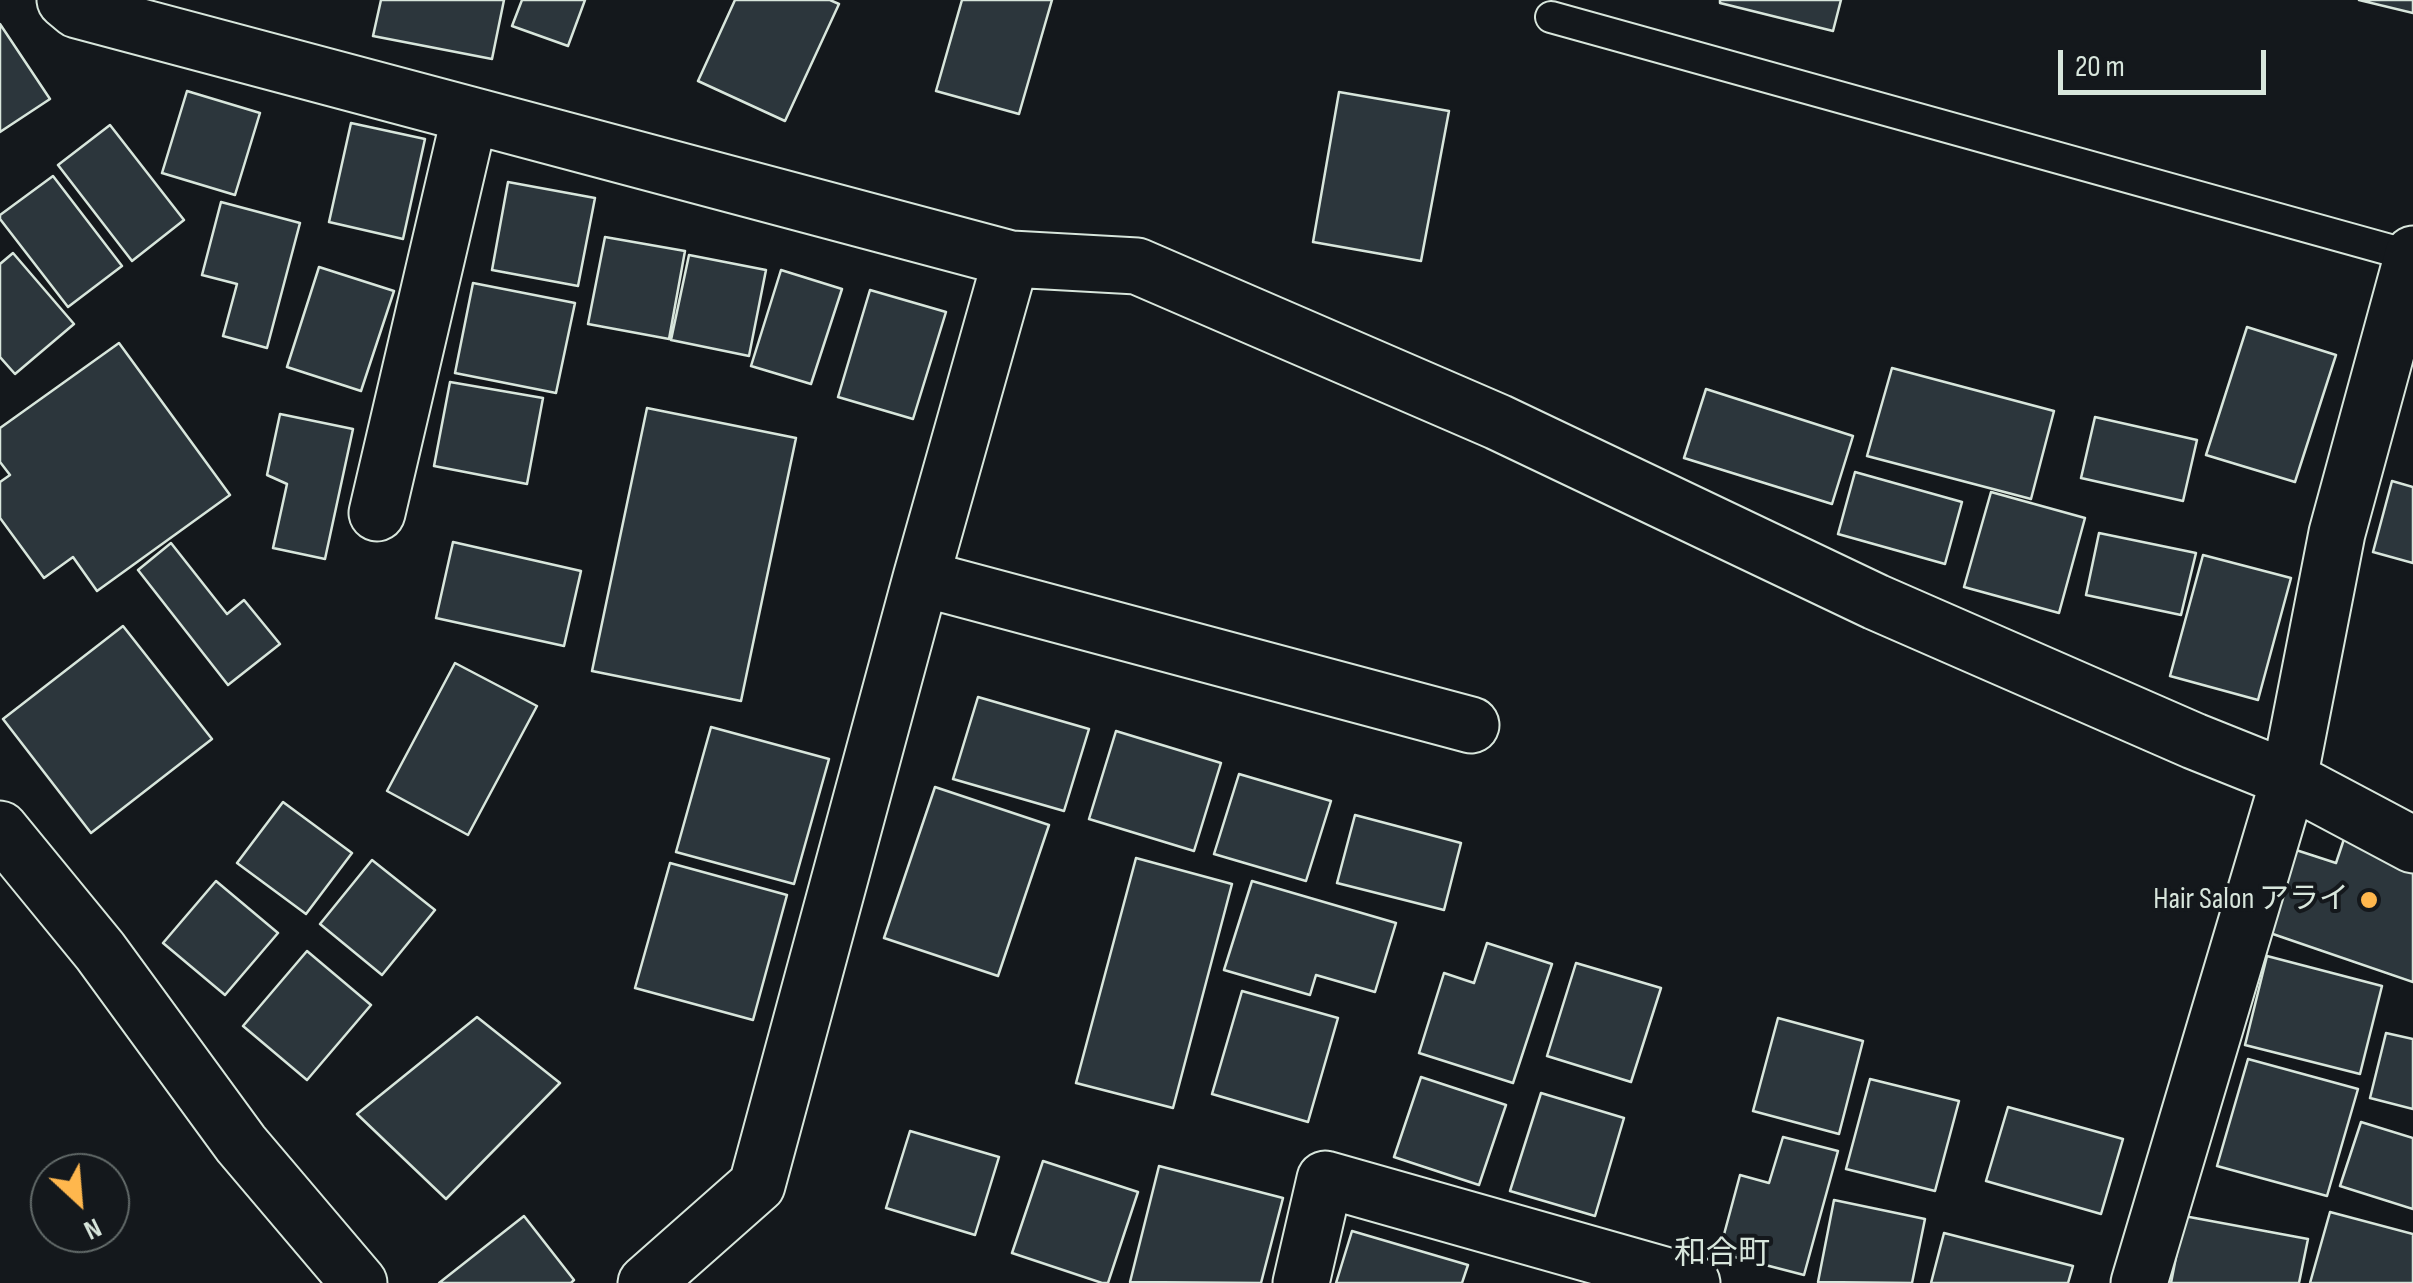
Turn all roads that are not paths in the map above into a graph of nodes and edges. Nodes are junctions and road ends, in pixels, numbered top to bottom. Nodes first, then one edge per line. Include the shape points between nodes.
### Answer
1 (75, 3) edge
2 (1550, 17) dead end
3 (470, 115) junction
4 (2413, 255) edge
5 (1012, 259) junction
6 (377, 514) dead end
7 (921, 578) junction
8 (1471, 725) dead end
9 (2289, 779) junction
10 (0, 829) edge
11 (2413, 844) edge
12 (359, 1283) edge
13 (646, 1283) edge
14 (1300, 1283) edge
15 (1692, 1283) edge
16 (2139, 1283) edge

1 - 3 street
2 - 4 lane
3 - 5 street
3 - 6 street
4 - 9 street via 2336,533
5 - 7 street
5 - 9 street via 1137,266 1498,422 1876,602
7 - 8 street
7 - 13 street via 757,1185
9 - 11 street
9 - 16 street
10 - 12 street via 100,951 241,1144
14 - 15 street via 1325,1179

